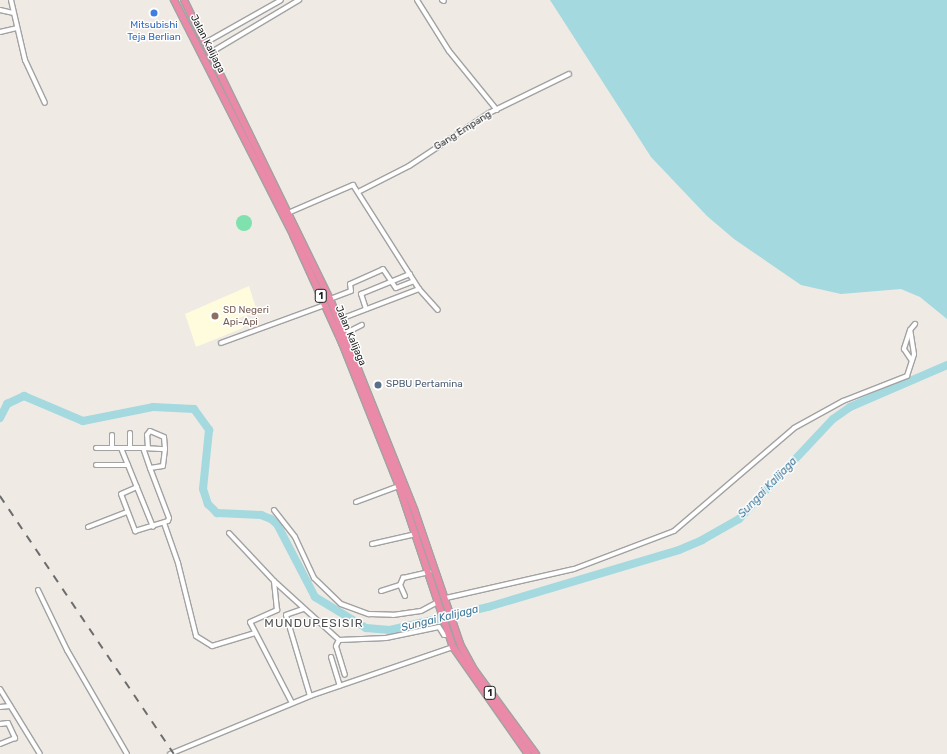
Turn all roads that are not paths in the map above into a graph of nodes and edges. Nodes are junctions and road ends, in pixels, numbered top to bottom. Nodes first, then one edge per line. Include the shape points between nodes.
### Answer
1 (11, 0) edge
2 (174, 0) edge
3 (184, 0) edge
4 (282, 0) edge
5 (299, 0) edge
6 (417, 0) edge
7 (0, 10) edge
8 (13, 13) junction
9 (17, 28) junction
10 (198, 28) junction
11 (0, 32) edge
12 (191, 32) junction
13 (205, 43) junction
14 (210, 53) junction
15 (569, 74) dead end
16 (45, 103) dead end
17 (497, 110) junction
18 (360, 192) junction
19 (288, 213) junction
20 (410, 274) junction
21 (414, 281) junction
22 (393, 283) junction
23 (419, 289) junction
24 (330, 299) junction
25 (326, 305) junction
26 (366, 309) junction
27 (438, 310) dead end
28 (338, 320) junction
29 (915, 324) dead end
30 (362, 325) dead end
31 (910, 330) junction
32 (344, 334) junction
33 (221, 343) dead end
34 (912, 361) junction
35 (130, 433) dead end
36 (112, 435) dead end
37 (96, 448) dead end
38 (112, 448) junction
39 (121, 448) junction
40 (130, 448) junction
41 (145, 448) junction
42 (165, 449) junction
43 (96, 464) dead end
44 (128, 465) junction
45 (150, 468) junction
46 (137, 486) junction
47 (399, 486) junction
48 (356, 502) dead end
49 (274, 510) dead end
50 (127, 512) junction
51 (164, 523) junction
52 (88, 527) dead end
53 (153, 527) junction
54 (229, 533) dead end
55 (416, 534) junction
56 (372, 544) dead end
57 (429, 572) junction
58 (274, 581) junction
59 (400, 585) junction
60 (38, 590) dead end
61 (381, 591) dead end
62 (405, 596) dead end
63 (446, 599) junction
64 (438, 603) junction
65 (303, 609) junction
66 (255, 633) junction
67 (448, 635) junction
68 (339, 640) junction
69 (453, 647) junction
70 (331, 657) dead end
71 (345, 675) dead end
72 (340, 686) junction
73 (0, 689) edge
74 (310, 696) junction
75 (292, 703) junction
76 (10, 706) junction
77 (0, 707) edge
78 (0, 724) edge
79 (0, 744) edge
80 (40, 754) edge
81 (127, 754) edge
82 (170, 754) edge
83 (528, 754) edge
84 (536, 754) edge

1 - 8 street
2 - 12 highway, Jalan Kalijaga / 1
3 - 10 highway, Jalan Kalijaga / 1
4 - 13 street
5 - 14 street
6 - 17 street via 449,51
7 - 8 street
8 - 9 street
9 - 11 street
9 - 16 street via 27,64
10 - 12 highway
10 - 13 highway, Jalan Kalijaga / 1
12 - 25 highway, Jalan Kalijaga / 1
13 - 14 highway, Jalan Kalijaga / 1
14 - 19 highway, Jalan Kalijaga / 1
15 - 17 street, Gang Empang
17 - 18 street, Gang Empang via 409,166
18 - 19 street via 354,185 347,186
18 - 20 street
19 - 24 highway, Jalan Kalijaga / 1
20 - 21 street
20 - 22 street
21 - 22 street via 397,288
21 - 23 street
22 - 24 street via 382,269 350,284 351,291
22 - 26 street via 361,294
23 - 26 street
23 - 27 street
24 - 28 highway, Jalan Kalijaga / 1
25 - 33 street
25 - 47 highway, Jalan Kalijaga / 1
26 - 28 street
28 - 32 highway, Jalan Kalijaga / 1
29 - 31 street
30 - 32 street
31 - 34 street via 914,342
31 - 34 street via 904,349
32 - 63 highway, Jalan Kalijaga / 1
34 - 63 street via 907,376 843,401 794,428 687,521 661,538 574,569
35 - 40 street
36 - 38 street
37 - 38 street
38 - 39 street
39 - 40 street
39 - 44 street
40 - 41 street
41 - 42 street
41 - 42 street via 150,431 163,436
41 - 45 street
42 - 45 street via 163,466
43 - 44 street
44 - 46 street
45 - 51 street via 169,518
46 - 50 street via 122,493
46 - 53 street
47 - 48 street
47 - 55 highway, Jalan Kalijaga / 1
49 - 64 street via 295,537 314,578 341,604 369,614 393,616 421,611
50 - 52 street
50 - 53 street via 136,532
51 - 53 street
51 - 66 street via 178,563 196,636 212,646
54 - 58 street
55 - 56 street
55 - 57 highway, Jalan Kalijaga / 1
57 - 59 street via 403,578
57 - 64 highway, Jalan Kalijaga / 1
58 - 65 street
58 - 66 street via 278,608 250,622
59 - 61 street
59 - 62 street
60 - 81 street via 67,650
63 - 84 highway, Jalan Kalijaga / 1 via 475,672
64 - 67 highway, Jalan Kalijaga / 1
65 - 68 street
65 - 74 street via 286,615
66 - 75 street
67 - 68 street via 444,635 439,627 386,638
67 - 69 highway, 1
68 - 71 street via 336,646
69 - 72 street
69 - 83 highway, 1
70 - 72 street
72 - 74 street
73 - 76 street
74 - 75 street
75 - 82 street
76 - 77 street
76 - 80 street
78 - 79 street via 7,722 15,738

